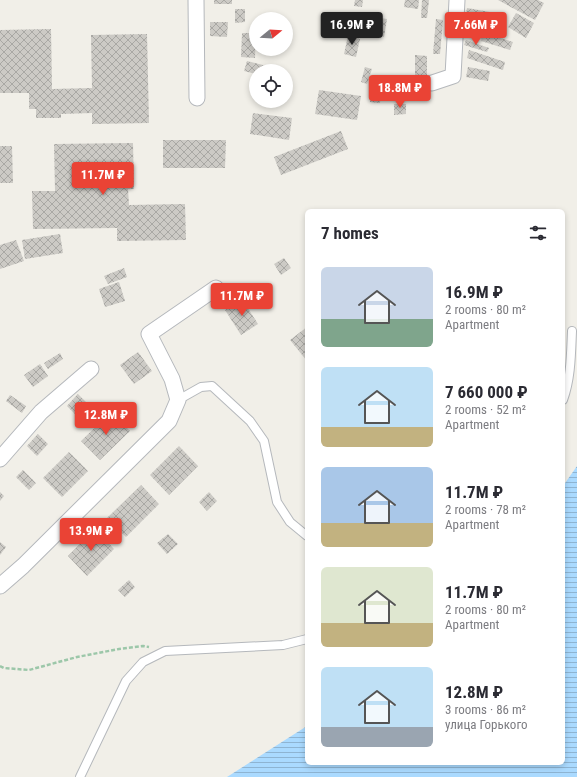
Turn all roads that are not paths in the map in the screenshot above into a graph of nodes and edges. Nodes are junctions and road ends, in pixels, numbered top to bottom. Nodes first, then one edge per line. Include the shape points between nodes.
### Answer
1 (196, 0) edge
2 (457, 0) edge
3 (432, 83) dead end
4 (197, 98) dead end
5 (216, 288) dead end
6 (572, 331) dead end
7 (91, 369) dead end
8 (565, 395) edge
9 (178, 400) junction
10 (0, 459) edge
11 (305, 534) edge
12 (0, 586) edge
13 (305, 639) edge
14 (80, 777) edge

1 - 4 street
2 - 3 street via 453,76
5 - 9 street via 149,334 172,379
6 - 8 lane via 571,362
7 - 10 street via 41,412
9 - 11 lane via 201,387 212,386 250,421 264,441 277,502 290,522
9 - 12 street via 169,421
13 - 14 lane via 282,645 165,651 143,662 126,681

